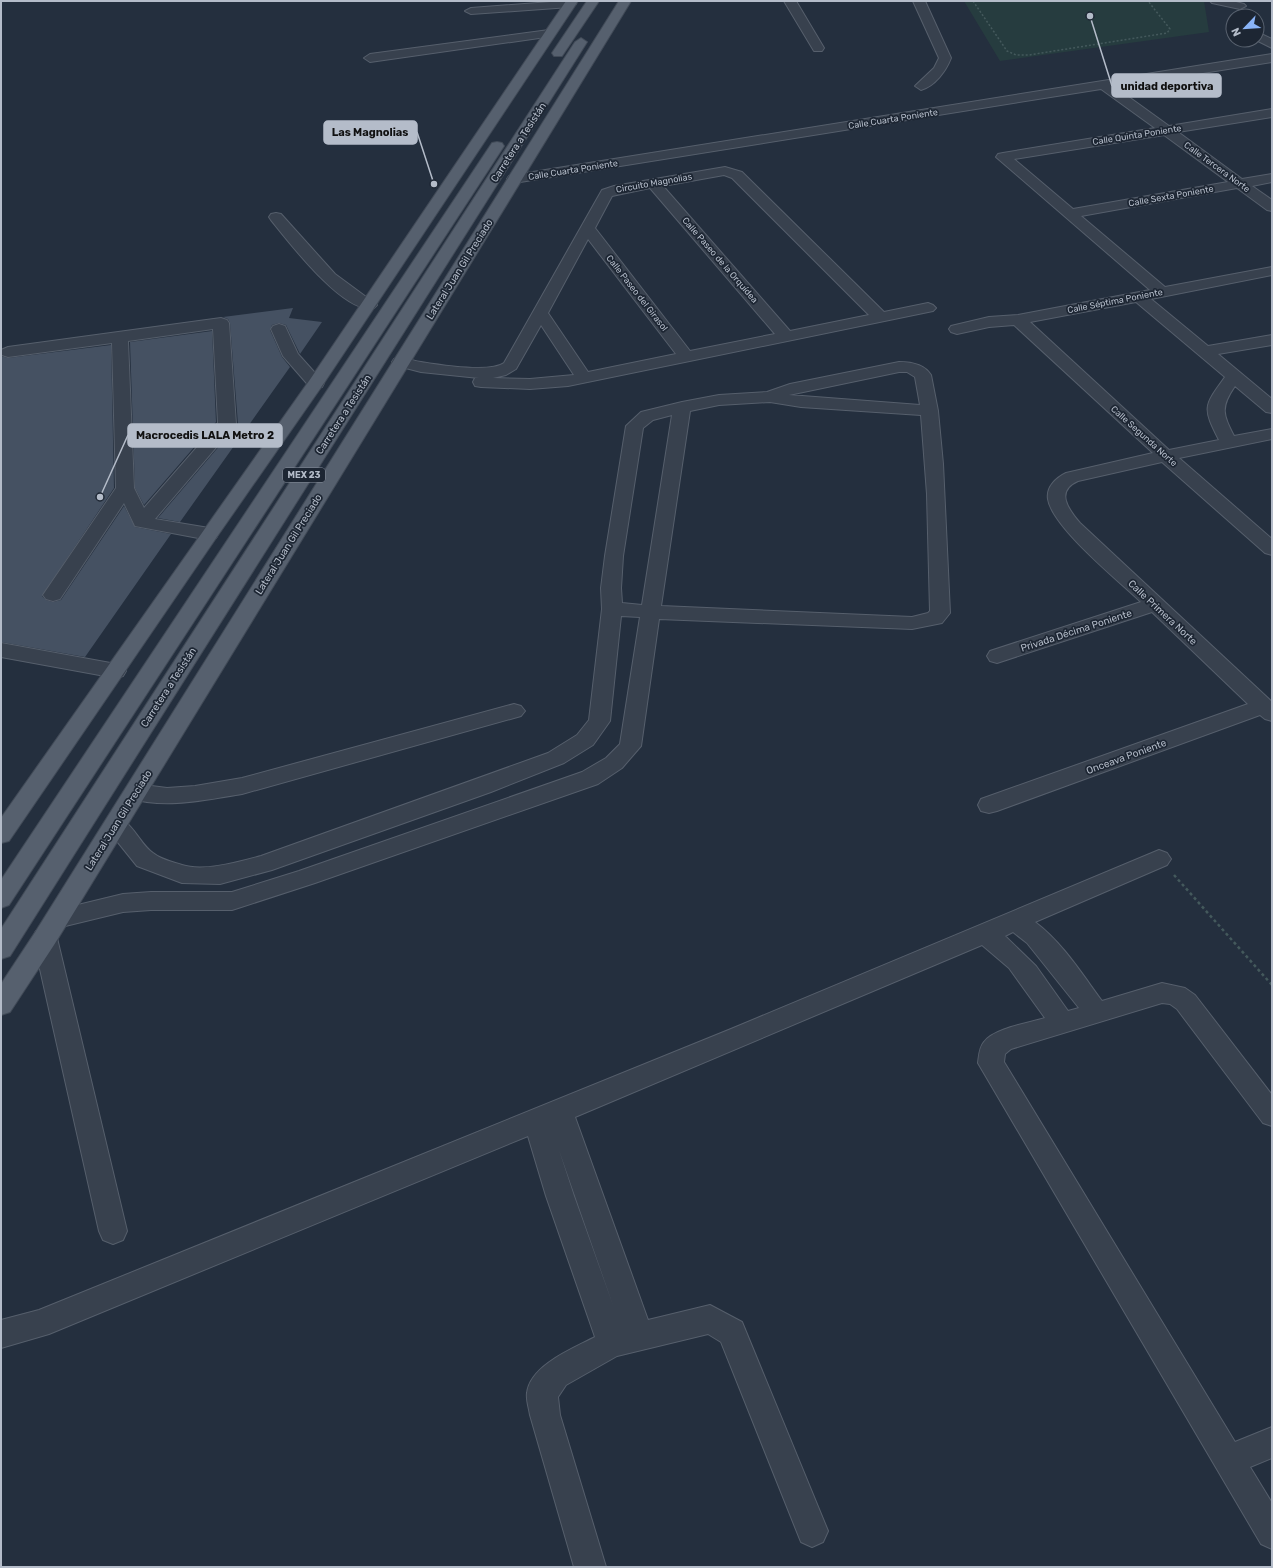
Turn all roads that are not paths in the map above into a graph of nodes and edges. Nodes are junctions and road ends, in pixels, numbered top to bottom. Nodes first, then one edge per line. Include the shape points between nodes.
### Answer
1 (593, 1) edge
2 (608, 1) edge
3 (625, 1) edge
4 (790, 1) edge
5 (920, 1) edge
6 (1216, 1) edge
7 (571, 2) edge
8 (1240, 8) edge
9 (471, 12) dead end
10 (549, 34) junction
11 (818, 48) dead end
12 (370, 58) dead end
13 (1272, 58) edge
14 (1104, 85) junction
15 (921, 86) dead end
16 (1272, 113) edge
17 (1167, 131) junction
18 (1272, 178) edge
19 (514, 179) junction
20 (654, 184) junction
21 (1240, 184) junction
22 (1272, 207) edge
23 (1069, 214) junction
24 (276, 217) dead end
25 (587, 228) junction
26 (407, 248) junction
27 (468, 255) junction
28 (424, 256) junction
29 (443, 258) junction
30 (1272, 271) edge
31 (411, 276) junction
32 (430, 278) junction
33 (385, 281) junction
34 (447, 288) junction
35 (1160, 292) junction
36 (1138, 296) junction
37 (368, 305) junction
38 (928, 308) dead end
39 (540, 313) junction
40 (881, 318) junction
41 (1018, 320) junction
42 (957, 329) dead end
43 (279, 330) dead end
44 (120, 337) junction
45 (786, 337) junction
46 (1272, 340) edge
47 (8, 352) dead end
48 (1204, 352) junction
49 (687, 358) junction
50 (397, 367) junction
51 (1233, 376) junction
52 (584, 378) junction
53 (316, 383) junction
54 (770, 396) junction
55 (682, 407) junction
56 (1272, 408) edge
57 (930, 411) junction
58 (1272, 434) edge
59 (1229, 442) junction
60 (1165, 455) junction
61 (125, 488) junction
62 (142, 522) junction
63 (209, 534) junction
64 (1272, 549) edge
65 (53, 595) dead end
66 (1155, 604) junction
67 (612, 609) junction
68 (652, 612) junction
69 (1, 650) edge
70 (997, 656) dead end
71 (116, 671) junction
72 (1268, 710) edge
73 (514, 711) dead end
74 (136, 792) junction
75 (989, 805) dead end
76 (115, 825) junction
77 (1, 835) edge
78 (1159, 859) road end
79 (1, 899) edge
80 (1016, 921) junction
81 (51, 929) junction
82 (983, 934) junction
83 (1, 949) edge
84 (1, 1005) edge
85 (1096, 1012) junction
86 (1062, 1022) junction
87 (548, 1115) junction
88 (1272, 1115) edge
89 (568, 1176) junction
90 (598, 1222) junction
91 (572, 1230) junction
92 (114, 1231) dead end
93 (1, 1334) edge
94 (626, 1340) junction
95 (1272, 1442) edge
96 (1228, 1462) junction
97 (812, 1530) dead end
98 (1272, 1533) edge
99 (590, 1567) edge

1 - 28 main road, Carretera a Tesistán / MEX 23
2 - 29 main road, Carretera a Tesistán / MEX 23
3 - 19 main road, Lateral Juan Gil Preciado
4 - 11 street
5 - 15 street via 945,58 937,74
6 - 8 street
7 - 9 street
7 - 10 main road
10 - 12 street
10 - 26 main road
13 - 14 street, Calle Cuarta Poniente
14 - 17 street, Calle Tercera Norte
14 - 19 street, Calle Cuarta Poniente
16 - 17 street, Calle Quinta Poniente
17 - 21 street, Calle Tercera Norte
17 - 23 street, Calle Quinta Poniente via 1003,157
18 - 21 street, Calle Sexta Poniente
19 - 27 main road, Lateral Juan Gil Preciado
20 - 25 street, Circuito Magnolias via 606,193
20 - 40 street, Circuito Magnolias via 726,171 737,175
20 - 45 street, Calle Paseo de la Orquídea
21 - 22 street, Calle Tercera Norte
21 - 23 street, Calle Sexta Poniente
23 - 35 street
24 - 37 street via 313,262 350,297
25 - 39 street, Circuito Magnolias
25 - 49 street, Calle Paseo del Girasol
26 - 28 main road
26 - 33 main road
27 - 29 main road
27 - 34 main road, Lateral Juan Gil Preciado
28 - 29 main road
28 - 31 main road, Carretera a Tesistán / MEX 23
29 - 32 main road, Carretera a Tesistán / MEX 23
30 - 35 street, Calle Séptima Poniente
31 - 32 main road
31 - 33 main road
31 - 79 main road, Carretera a Tesistán / MEX 23
32 - 34 main road
32 - 83 main road, Carretera a Tesistán / MEX 23
33 - 37 main road
34 - 50 main road, Lateral Juan Gil Preciado
35 - 36 street, Calle Séptima Poniente
36 - 41 street, Calle Séptima Poniente
36 - 48 street
37 - 53 main road
38 - 40 street
39 - 50 street, Circuito Magnolias via 510,366 499,372 482,373 421,366
39 - 52 street
40 - 45 street
41 - 42 street, Calle Séptima Poniente via 989,322
41 - 60 street, Calle Segunda Norte
43 - 53 street via 291,356
44 - 47 street
44 - 61 street
44 - 62 street via 221,323 227,424
45 - 49 street
46 - 48 street
48 - 51 street
49 - 52 street
50 - 52 street via 508,384 548,384
50 - 74 main road, Lateral Juan Gil Preciado
51 - 56 street
51 - 59 street via 1214,403 1214,412
53 - 63 main road
54 - 55 street via 719,400
54 - 57 street via 801,402
54 - 57 street via 790,389 910,367 923,375
55 - 67 street via 647,416 635,426 614,556
55 - 68 street
57 - 68 street via 940,613 935,618 912,623
58 - 59 street
59 - 60 street
60 - 64 street, Calle Segunda Norte
60 - 66 street, Calle Primera Norte via 1078,476 1063,482 1056,493 1058,505 1073,527
61 - 62 street
61 - 65 street
62 - 63 street
63 - 71 main road
66 - 70 street, Privada Décima Poniente
66 - 72 street, Calle Primera Norte
67 - 68 street
67 - 76 street via 600,721 584,740 556,758 264,864 220,875 182,874 145,860
68 - 81 street via 630,746 614,763 590,778 307,877 232,900 122,903
69 - 71 street
71 - 77 main road
72 - 75 street, Onceava Poniente
73 - 74 street via 242,786 167,796
74 - 76 main road, Lateral Juan Gil Preciado
76 - 81 main road, Lateral Juan Gil Preciado
78 - 80 street
80 - 82 street
80 - 85 street via 1036,936
81 - 84 main road, Lateral Juan Gil Preciado
81 - 92 street
82 - 86 street via 1005,948
82 - 87 street
85 - 86 street
85 - 88 street via 1162,993 1176,995 1186,1002
86 - 96 street via 1003,1041 993,1049 991,1063
87 - 89 street
87 - 93 street via 38,1324
89 - 90 street
89 - 91 street
90 - 91 street
90 - 94 street
91 - 94 street
94 - 97 street via 710,1319 732,1332
94 - 99 street via 556,1375 542,1393 545,1416
95 - 96 street
96 - 98 street

